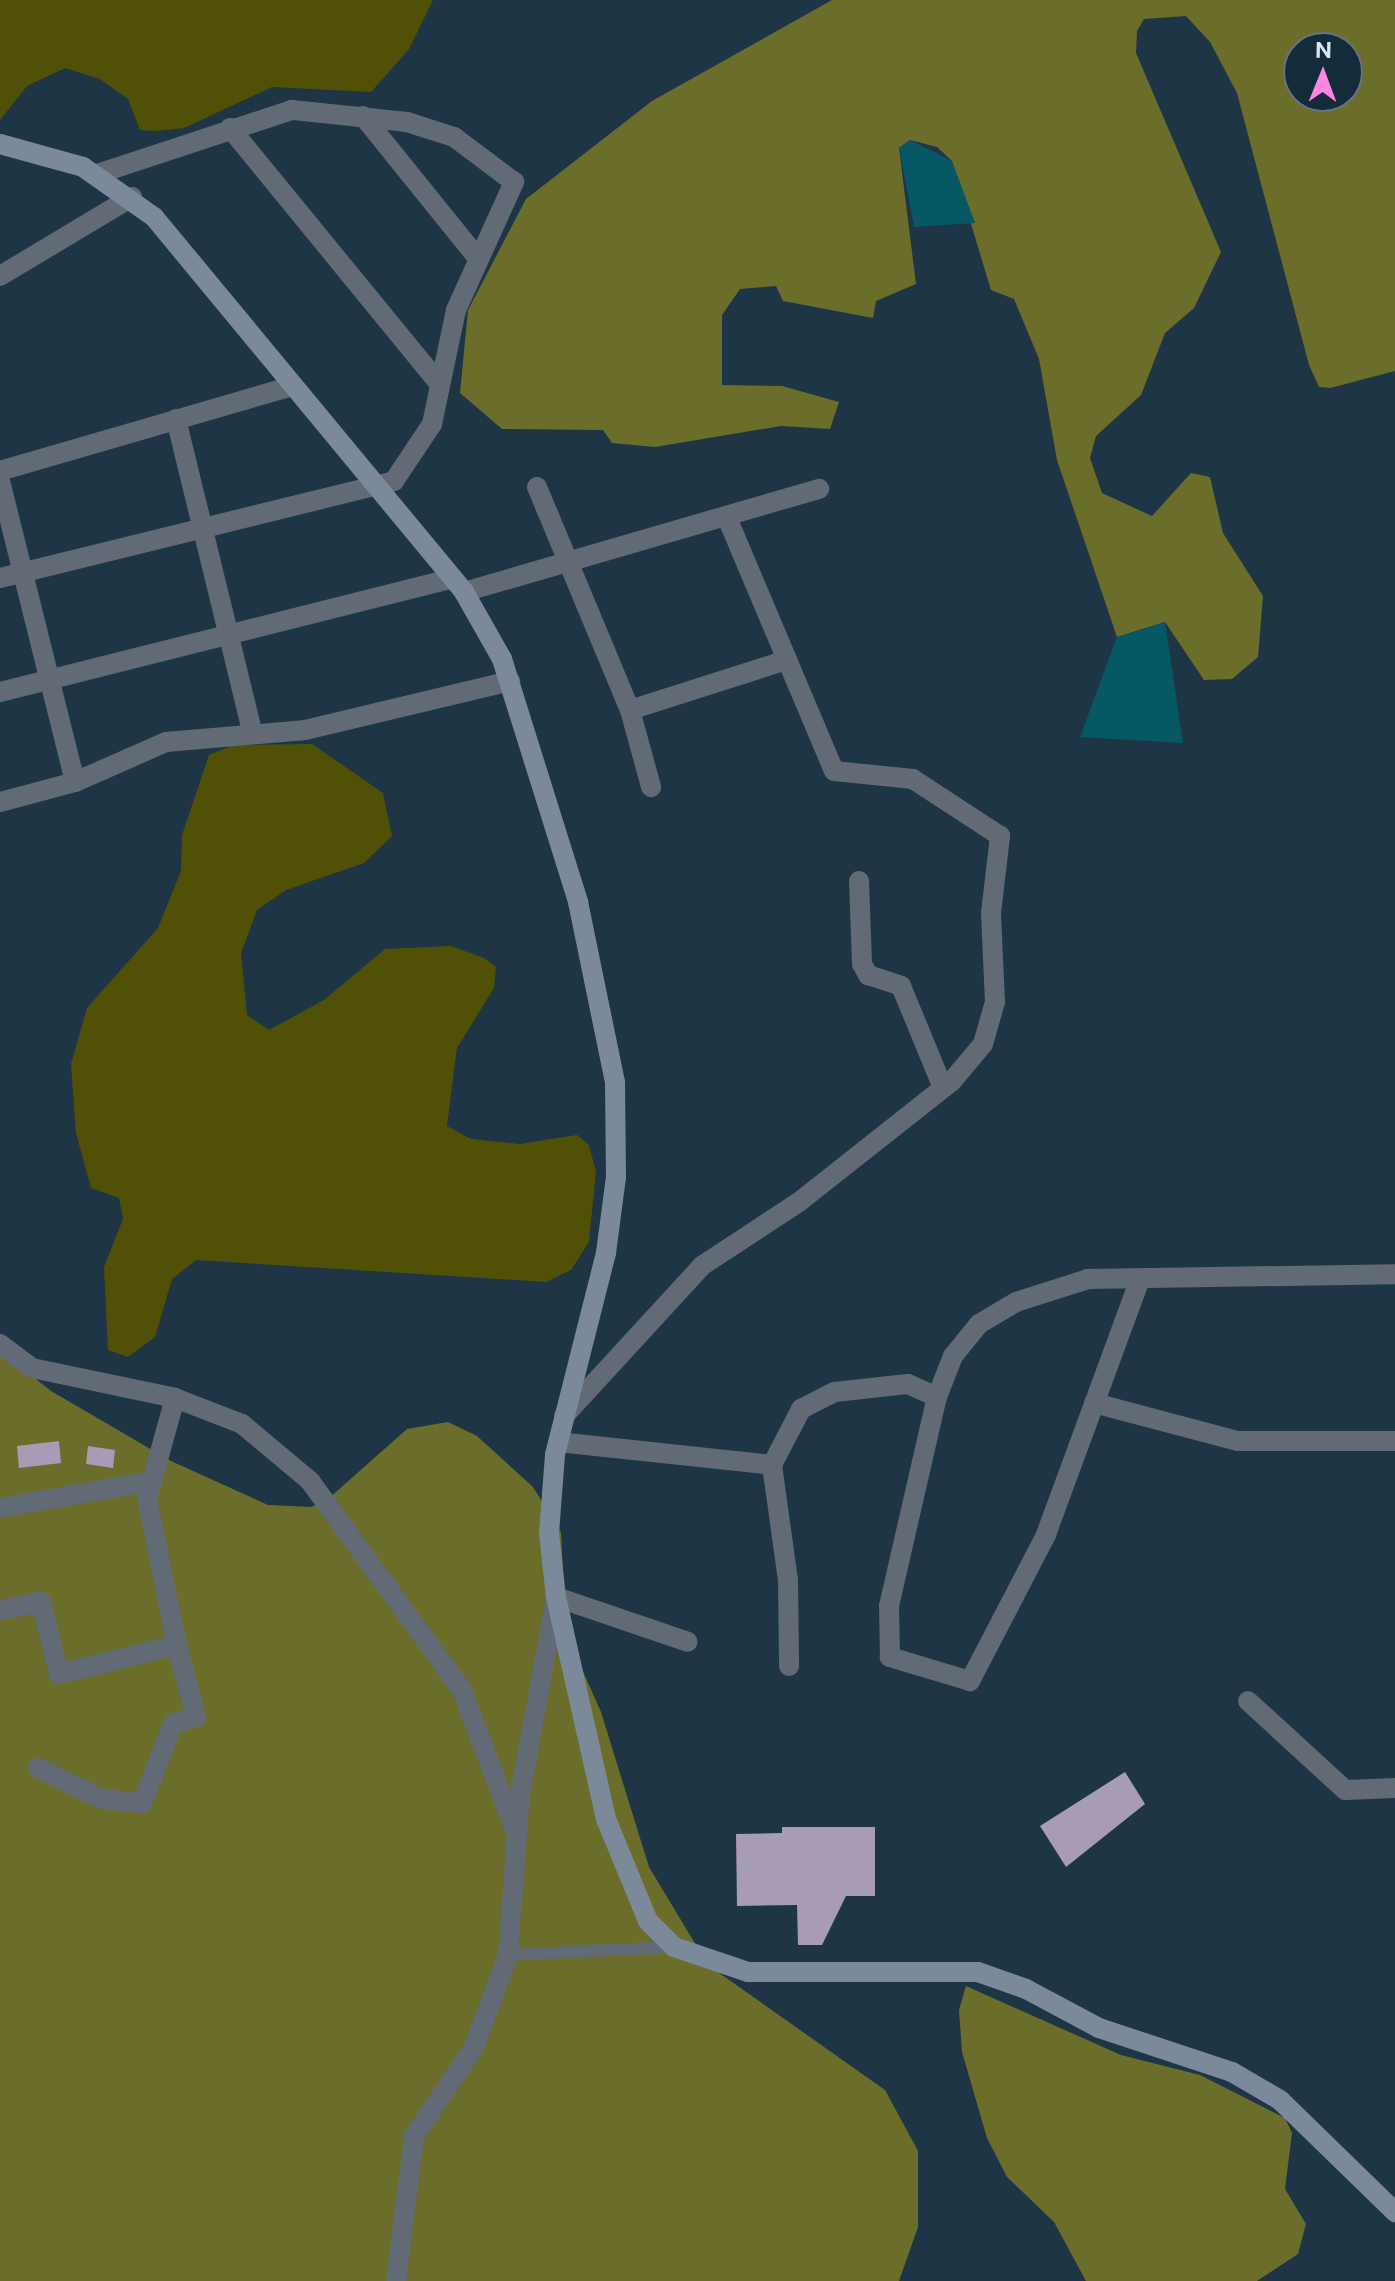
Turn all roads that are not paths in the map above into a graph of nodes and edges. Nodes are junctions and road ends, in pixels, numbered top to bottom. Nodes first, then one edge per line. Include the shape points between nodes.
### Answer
1 (363, 116) junction
2 (230, 128) junction
3 (0, 144) edge
4 (97, 174) junction
5 (132, 197) junction
6 (476, 256) junction
7 (0, 276) edge
8 (439, 383) junction
9 (293, 386) junction
10 (176, 419) junction
11 (0, 471) edge
12 (0, 481) edge
13 (537, 487) dead end
14 (377, 488) junction
15 (819, 489) dead end
16 (727, 518) junction
17 (205, 530) junction
18 (564, 564) junction
19 (27, 572) junction
20 (0, 578) edge
21 (457, 586) junction
22 (232, 635) junction
23 (787, 660) junction
24 (51, 680) junction
25 (510, 681) junction
26 (0, 692) edge
27 (630, 710) junction
28 (252, 731) junction
29 (75, 782) junction
30 (651, 787) dead end
31 (0, 802) edge
32 (859, 881) dead end
33 (943, 1088) junction
34 (1395, 1274) edge
35 (1140, 1279) junction
36 (0, 1344) edge
37 (937, 1397) junction
38 (175, 1398) junction
39 (1094, 1403) junction
40 (564, 1416) junction
41 (1395, 1441) edge
42 (558, 1442) junction
43 (772, 1465) junction
44 (152, 1481) junction
45 (0, 1508) edge
46 (556, 1597) junction
47 (0, 1610) edge
48 (688, 1642) dead end
49 (177, 1645) junction
50 (789, 1666) dead end
51 (1248, 1701) dead end
52 (38, 1768) dead end
53 (1395, 1788) edge
54 (516, 1834) junction
55 (674, 1947) junction
56 (508, 1955) junction
57 (1395, 2212) edge
58 (396, 2281) edge

1 - 2 street via 292,110
1 - 6 street
1 - 6 street via 454,137 514,182 513,197
2 - 4 street
2 - 8 street
3 - 4 street
4 - 5 street
5 - 7 street
5 - 9 street
6 - 8 street
8 - 14 street via 432,424 394,481
9 - 10 street
9 - 14 street
10 - 11 street
10 - 17 street
12 - 19 street
13 - 18 street
14 - 17 street
14 - 21 street
15 - 16 street
16 - 18 street
16 - 23 street
17 - 19 street
17 - 22 street
18 - 21 street
18 - 27 street
19 - 20 street
19 - 24 street
21 - 22 street
21 - 25 street
22 - 24 street
22 - 28 street
23 - 27 street
23 - 33 street via 834,771 913,779 1000,836 991,913 995,1002 983,1044
24 - 26 street
24 - 29 street
25 - 28 street via 305,730
25 - 40 street via 578,902 615,1082 616,1177 606,1253
27 - 30 street
28 - 29 street via 166,742
29 - 31 street
32 - 33 street via 862,964 868,975 901,986
33 - 40 street via 799,1202 703,1265
34 - 35 street
35 - 37 street via 1088,1279 1016,1302 979,1324 953,1356
35 - 39 street
36 - 38 street via 32,1368
37 - 39 street via 886,1644 890,1657 970,1681 1046,1535
37 - 43 street via 908,1384 835,1392 801,1409
38 - 44 street
38 - 54 street via 242,1424 310,1481 462,1690
39 - 41 street via 1238,1441
40 - 42 street
42 - 43 street
42 - 46 street via 549,1494
43 - 50 street via 788,1580
44 - 45 street
44 - 49 street via 147,1499
46 - 48 street
46 - 54 street
46 - 55 street via 629,1889
47 - 49 street via 41,1602 59,1674
49 - 52 street via 196,1717 173,1724 142,1803 102,1799
51 - 53 street via 1345,1790
54 - 56 street
55 - 56 lane
55 - 57 street via 748,1972 978,1972 1026,1989 1099,2028 1232,2072 1280,2100
56 - 58 street via 474,2047 414,2136

